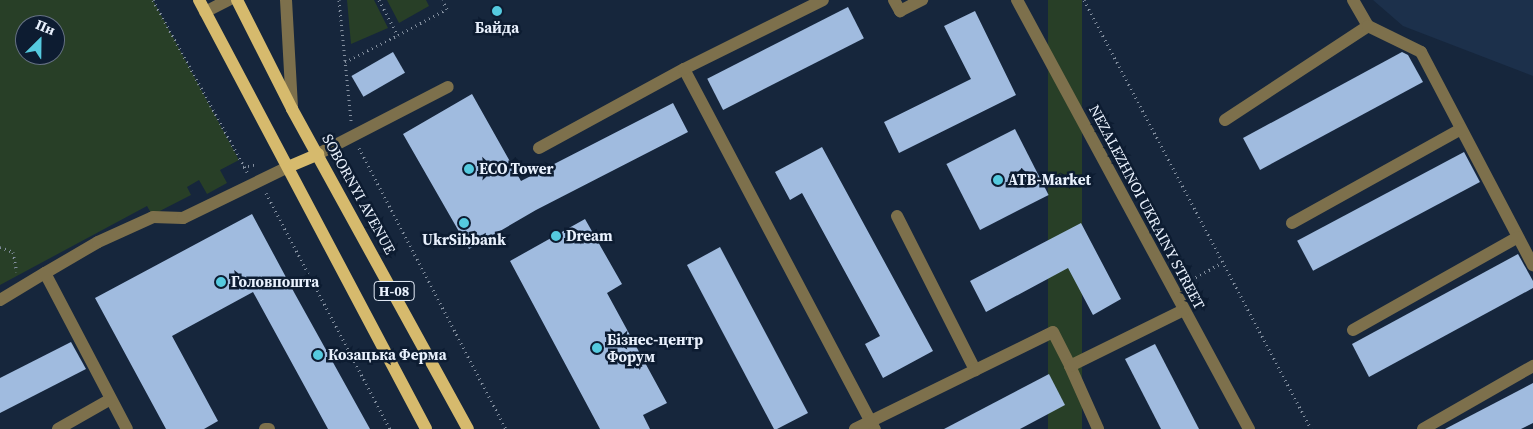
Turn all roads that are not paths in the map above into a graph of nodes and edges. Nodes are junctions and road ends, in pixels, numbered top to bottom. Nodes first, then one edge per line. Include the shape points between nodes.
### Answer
1 (229, 0) edge
2 (237, 0) edge
3 (286, 0) edge
4 (823, 0) edge
5 (894, 0) edge
6 (922, 0) edge
7 (1017, 0) edge
8 (1353, 0) edge
9 (202, 6) edge
10 (1368, 26) junction
11 (684, 69) junction
12 (448, 87) dead end
13 (292, 108) junction
14 (1225, 120) dead end
15 (1461, 128) junction
16 (538, 148) dead end
17 (318, 154) junction
18 (290, 172) junction
19 (897, 216) dead end
20 (1292, 223) dead end
21 (1518, 237) junction
22 (1533, 265) edge
23 (45, 273) junction
24 (0, 300) edge
25 (1184, 310) junction
26 (1352, 330) dead end
27 (1070, 366) junction
28 (1533, 366) edge
29 (975, 370) junction
30 (109, 400) junction
31 (874, 425) edge
32 (58, 429) edge
33 (127, 429) edge
34 (265, 429) edge
35 (269, 429) edge
36 (426, 429) edge
37 (468, 429) edge
38 (855, 429) edge
39 (1098, 429) edge
40 (1249, 429) edge
41 (1423, 429) edge

1 - 9 street
2 - 13 main road, SOBORNYI AVENUE / Н-08
3 - 13 street
4 - 11 street
5 - 6 street via 900,10
7 - 25 street, NEZALEZHNOI UKRAINY STREET
8 - 10 street
9 - 18 main road, Н-08
10 - 14 street
10 - 15 street via 1421,52
11 - 16 street
11 - 31 street
12 - 17 street via 355,141
13 - 17 main road, SOBORNYI AVENUE / Н-08
15 - 20 street
15 - 21 street
17 - 18 main road
17 - 37 main road, SOBORNYI AVENUE / Н-08
18 - 23 street via 183,218 153,217 98,242
18 - 36 main road, Н-08
19 - 29 street
21 - 22 street
21 - 26 street
23 - 24 street
23 - 30 street
25 - 27 street
25 - 40 street, NEZALEZHNOI UKRAINY STREET
27 - 29 street via 1053,332
27 - 39 street
28 - 41 street
29 - 31 street
30 - 32 street
30 - 33 street
31 - 38 street
34 - 35 street

